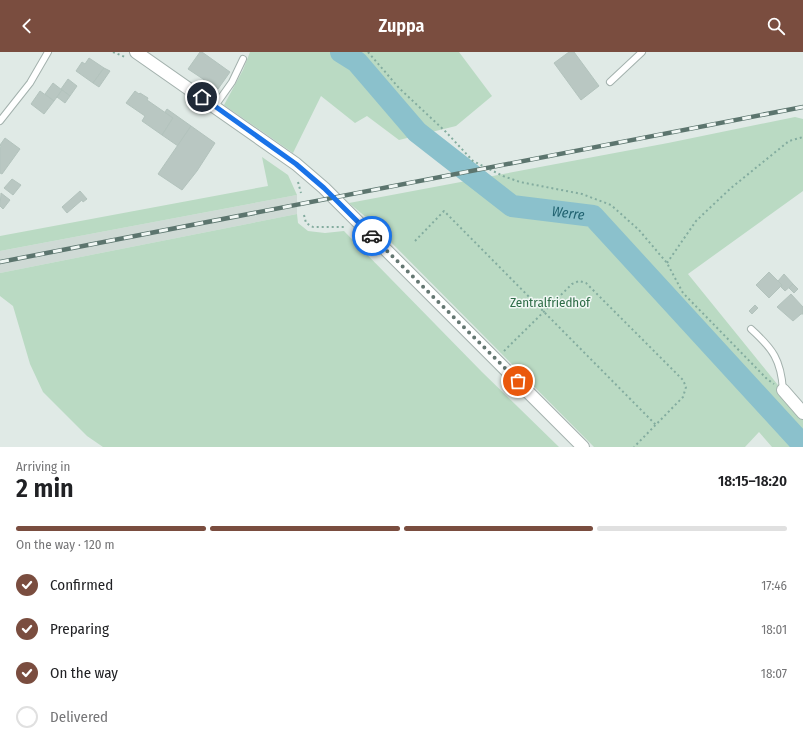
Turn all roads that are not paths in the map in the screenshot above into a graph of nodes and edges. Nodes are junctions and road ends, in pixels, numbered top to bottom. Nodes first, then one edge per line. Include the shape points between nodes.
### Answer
1 (48, 52) edge
2 (136, 52) edge
3 (642, 52) edge
4 (243, 59) dead end
5 (610, 82) dead end
6 (215, 106) junction
7 (0, 121) edge
8 (751, 329) dead end
9 (783, 390) joint
10 (803, 413) edge
11 (583, 447) edge

1 - 7 lane via 30,83
2 - 6 street
3 - 5 lane
4 - 6 lane via 232,82
6 - 11 street via 296,164 324,188
8 - 9 lane via 767,344 774,355 782,373
9 - 10 street

